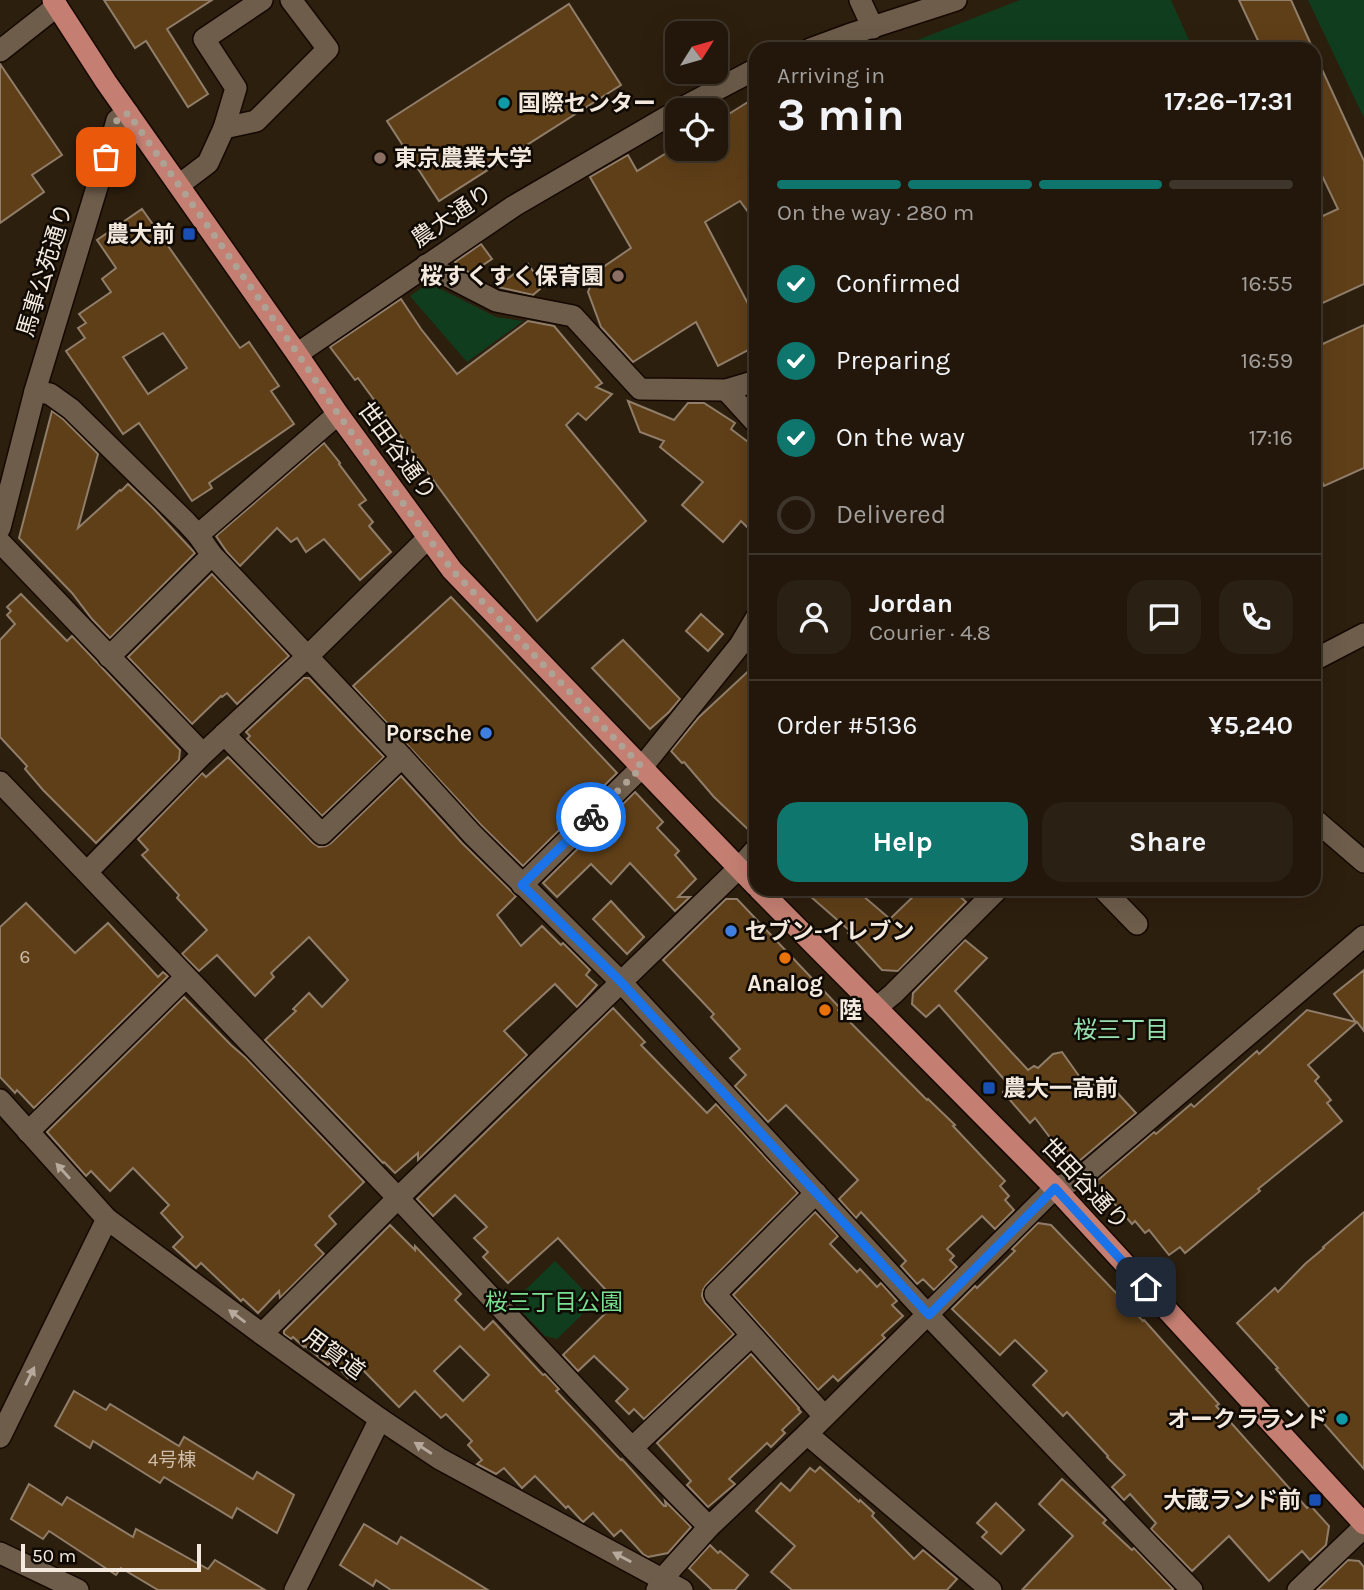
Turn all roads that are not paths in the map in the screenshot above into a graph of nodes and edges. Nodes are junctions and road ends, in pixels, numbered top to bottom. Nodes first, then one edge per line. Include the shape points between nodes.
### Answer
1 (262, 0) edge
2 (291, 0) edge
3 (860, 0) edge
4 (956, 0) edge
5 (55, 3) edge
6 (873, 28) junction
7 (829, 42) edge
8 (0, 51) edge
9 (749, 73) edge
10 (702, 98) edge
11 (128, 113) junction
12 (665, 119) edge
13 (224, 128) junction
14 (178, 185) junction
15 (426, 265) junction
16 (298, 354) junction
17 (749, 383) edge
18 (726, 390) junction
19 (35, 391) junction
20 (338, 414) junction
21 (749, 416) edge
22 (3, 505) edge
23 (0, 528) edge
24 (198, 535) junction
25 (428, 538) junction
26 (0, 542) edge
27 (212, 555) junction
28 (749, 630) edge
29 (1364, 634) edge
30 (1321, 656) edge
31 (109, 657) junction
32 (307, 657) junction
33 (225, 734) junction
34 (202, 754) junction
35 (402, 757) junction
36 (642, 767) junction
37 (0, 782) edge
38 (1321, 825) edge
39 (749, 857) edge
40 (1364, 862) edge
41 (739, 868) junction
42 (87, 872) junction
43 (749, 879) edge
44 (522, 885) junction
45 (765, 896) edge
46 (991, 896) edge
47 (1110, 896) edge
48 (1137, 924) dead end
49 (1364, 936) edge
50 (186, 977) junction
51 (621, 982) junction
52 (876, 1009) junction
53 (0, 1100) edge
54 (29, 1132) junction
55 (1055, 1188) junction
56 (816, 1193) junction
57 (398, 1198) junction
58 (107, 1219) junction
59 (929, 1315) junction
60 (262, 1334) junction
61 (751, 1336) junction
62 (824, 1416) junction
63 (380, 1419) junction
64 (807, 1434) junction
65 (0, 1437) edge
66 (632, 1448) junction
67 (1364, 1526) edge
68 (709, 1527) junction
69 (0, 1553) edge
70 (660, 1584) edge
71 (78, 1590) edge
72 (295, 1590) edge
73 (682, 1590) edge
74 (990, 1590) edge
75 (1192, 1590) edge
76 (1298, 1590) edge

1 - 13 street via 204,39 236,88
2 - 13 street via 328,49 257,121
3 - 6 street
4 - 6 street
5 - 8 street
5 - 11 main road, 世田谷通り
6 - 7 street
9 - 10 street, 農大通り
11 - 14 main road, 世田谷通り
11 - 19 street, 馬事公苑通り via 117,120
12 - 15 street, 農大通り via 514,206
13 - 14 street via 208,163
14 - 16 main road, 世田谷通り
15 - 16 street, 農大通り
15 - 18 street via 496,301 573,317 640,389
16 - 20 main road, 世田谷通り
17 - 18 street
18 - 21 street
19 - 22 street, 馬事公苑通り
19 - 24 street via 50,394 71,409
20 - 24 street
20 - 25 main road, 世田谷通り
22 - 23 street, 馬事公苑通り
24 - 27 street
25 - 32 street
25 - 36 main road, 世田谷通り via 452,570 556,666
26 - 31 street
27 - 31 street
27 - 32 street
28 - 36 street
29 - 30 street
31 - 34 street
32 - 33 street
32 - 35 street
33 - 34 street
33 - 35 street via 322,834
34 - 42 street
35 - 44 street
36 - 41 main road, 世田谷通り
36 - 44 street
37 - 42 street
38 - 40 street
39 - 41 street
41 - 43 main road, 世田谷通り
41 - 51 street
42 - 50 street
44 - 51 street
45 - 52 main road, 世田谷通り
46 - 52 street
47 - 48 street
49 - 55 street via 1080,1178
50 - 54 street
50 - 57 street
51 - 56 street
51 - 57 street
52 - 55 main road, 世田谷通り
53 - 54 street, 用賀道
58 -> 54 street, 用賀道
55 - 59 street
55 - 67 main road, 世田谷通り
56 - 59 street
56 - 61 street via 715,1294
57 - 60 street
57 - 66 street
60 -> 58 street, 用賀道
65 -> 58 street
59 - 62 street
59 - 75 street
60 - 63 street, 用賀道
61 - 62 street
61 - 66 street
62 - 64 street
70 -> 63 street, 用賀道 via 440,1459
63 - 72 street
64 - 68 street
64 - 74 street
66 - 68 street
67 - 76 street
68 - 70 street
69 - 71 street
70 - 73 street, 用賀道

